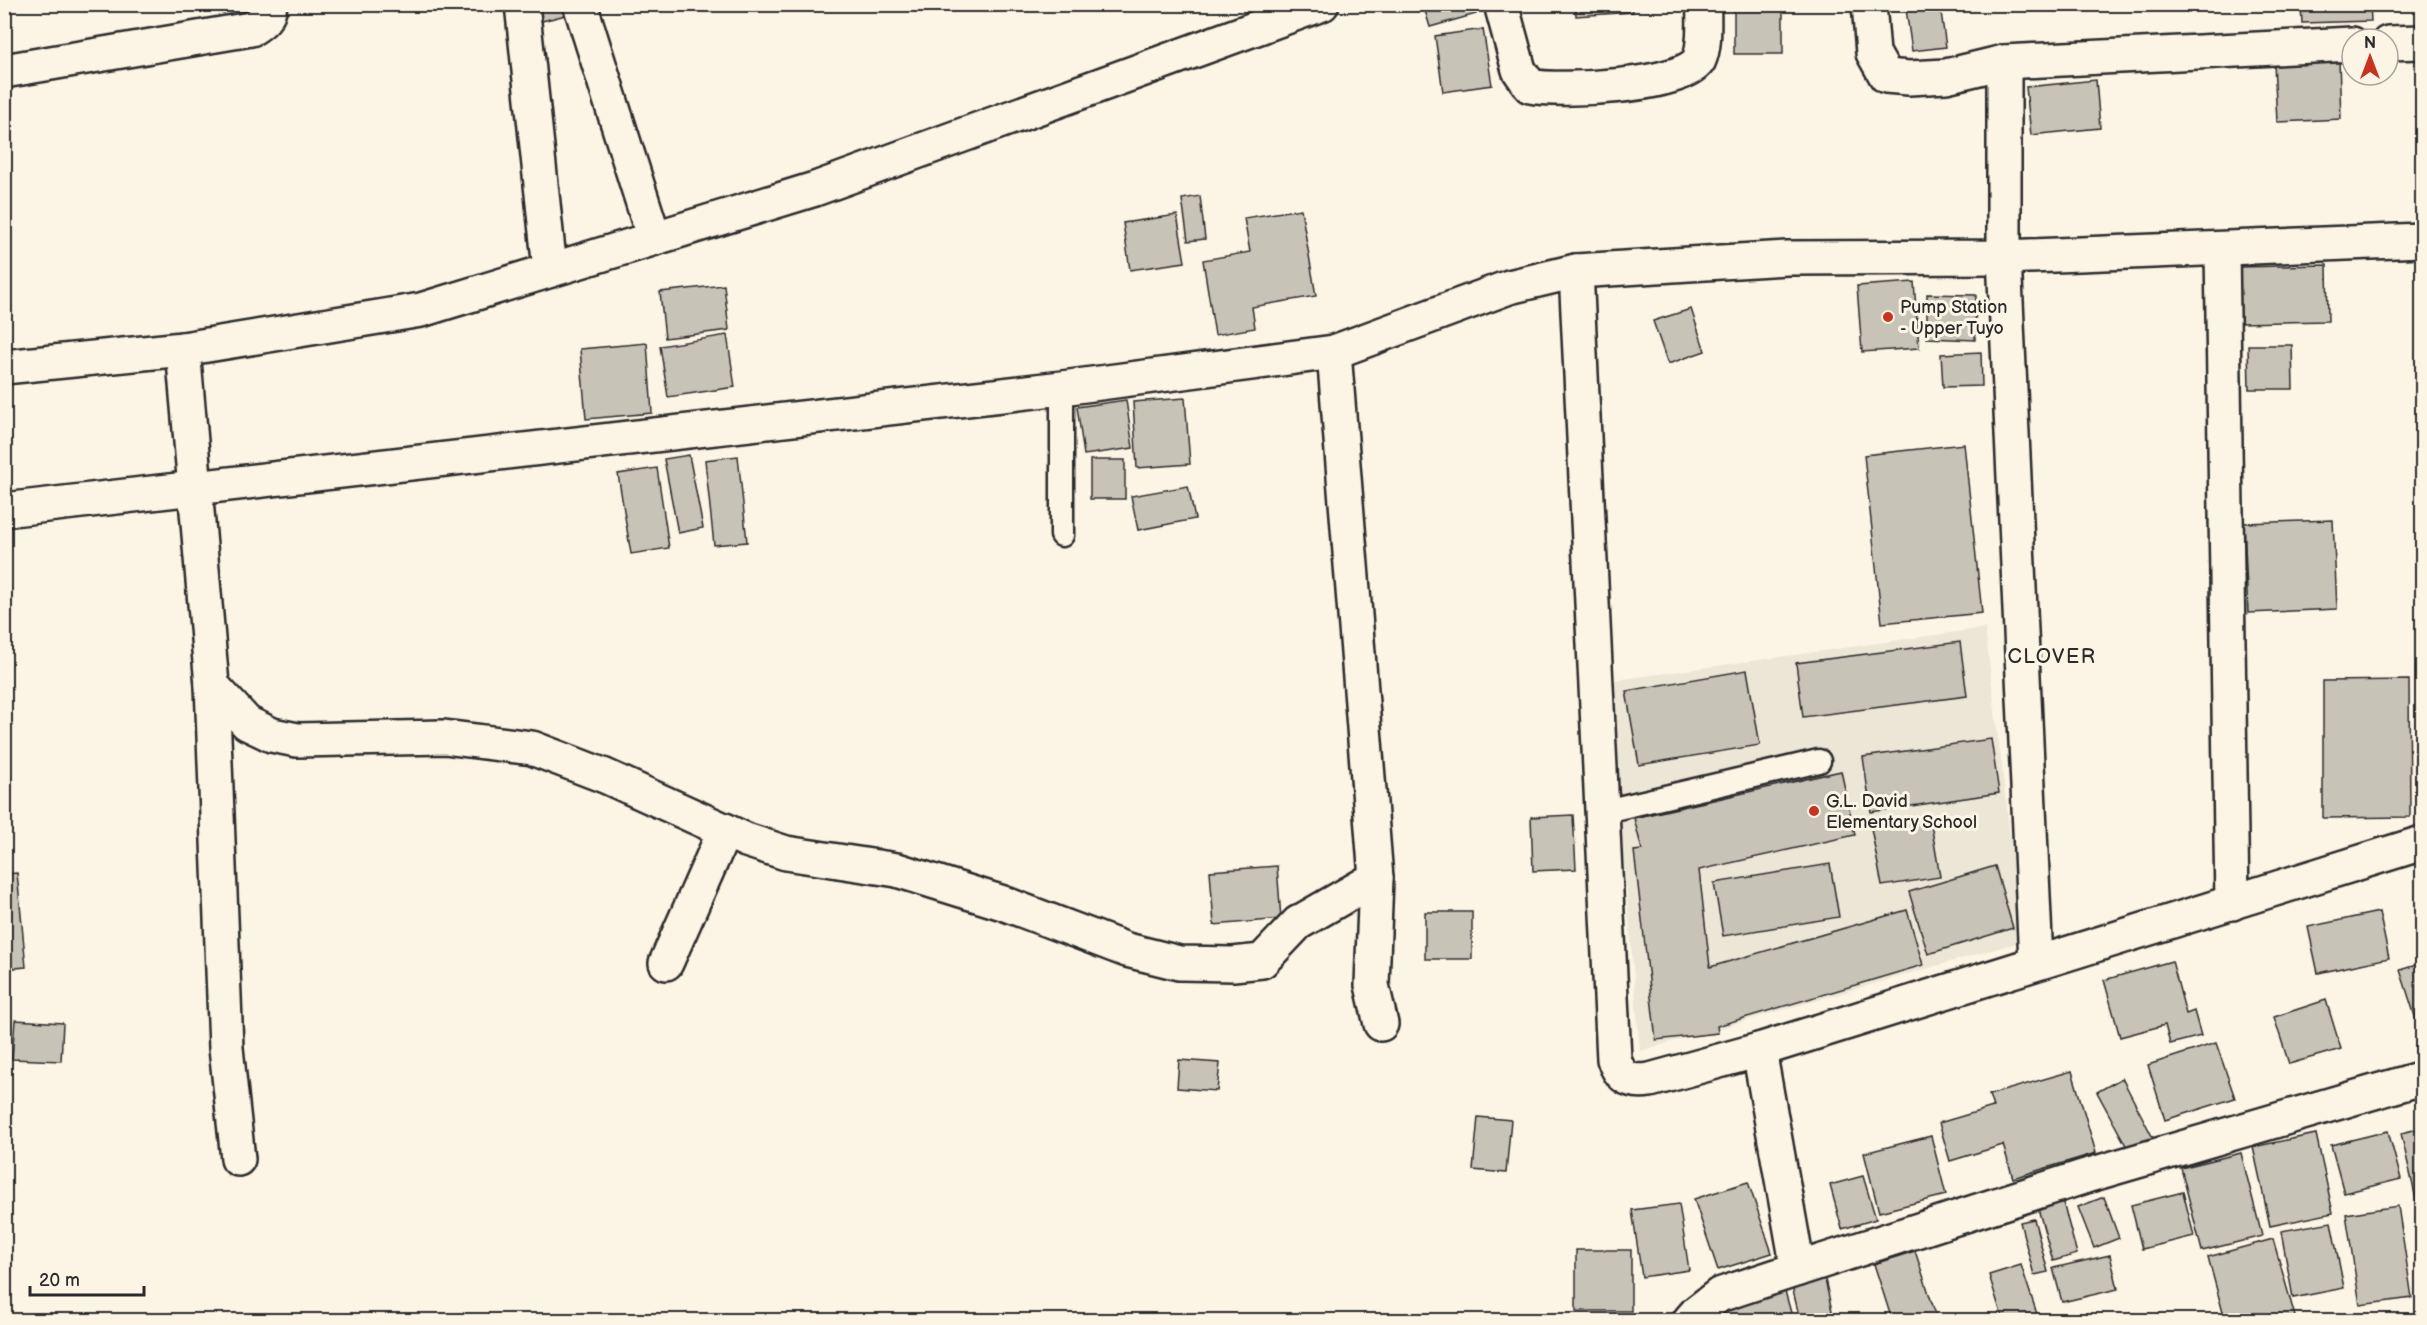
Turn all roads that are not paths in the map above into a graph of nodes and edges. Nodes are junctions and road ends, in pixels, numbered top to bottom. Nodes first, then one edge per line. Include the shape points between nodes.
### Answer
1 (270, 4) edge
2 (522, 4) edge
3 (580, 4) edge
4 (1322, 4) edge
5 (1501, 4) edge
6 (1704, 4) edge
7 (1869, 4) edge
8 (2422, 42) edge
9 (2400, 43) edge
10 (2340, 45) edge
11 (2004, 62) junction
12 (4, 71) edge
13 (654, 238) junction
14 (2422, 240) edge
15 (2222, 250) junction
16 (2004, 257) junction
17 (550, 270) junction
18 (1576, 271) junction
19 (183, 349) junction
20 (1334, 352) junction
21 (4, 368) edge
22 (1062, 388) junction
23 (195, 489) junction
24 (4, 510) edge
25 (1062, 535) dead end
26 (212, 685) junction
27 (1819, 760) dead end
28 (1601, 812) junction
29 (725, 830) junction
30 (2422, 843) edge
31 (1376, 878) junction
32 (2232, 903) junction
33 (2036, 962) junction
34 (666, 963) dead end
35 (1381, 1024) dead end
36 (1759, 1050) junction
37 (2422, 1078) edge
38 (238, 1159) dead end
39 (1798, 1269) junction
40 (1690, 1320) edge

1 - 12 street via 262,22 251,29
2 - 17 street
3 - 13 street
4 - 13 street via 815,189
5 - 6 street via 1519,70 1530,86 1546,90 1640,84 1681,74 1698,62
7 - 11 street via 1873,53 1886,76 1946,76
8 - 9 street
10 - 11 street
11 - 16 street
13 - 17 street
14 - 15 street
15 - 16 street
15 - 32 street
16 - 18 street via 1787,258
16 - 33 street
17 - 19 street via 421,310
18 - 20 street via 1509,287
18 - 28 street
19 - 21 street
19 - 23 street
20 - 22 street
20 - 31 street
22 - 23 street
22 - 25 lane
23 - 24 street
23 - 26 street
26 - 29 street via 247,723 272,735 297,740 444,737 532,748
26 - 38 street via 225,1036
27 - 28 lane
28 - 36 street via 1614,1059 1618,1072 1636,1082
29 - 31 street via 786,853 897,870 1003,903 1126,950 1179,963 1262,961 1298,923
29 - 34 street
30 - 32 street
31 - 35 street via 1372,985
32 - 33 street
33 - 36 street
36 - 39 street
37 - 39 street via 2086,1176
39 - 40 street via 1719,1295

